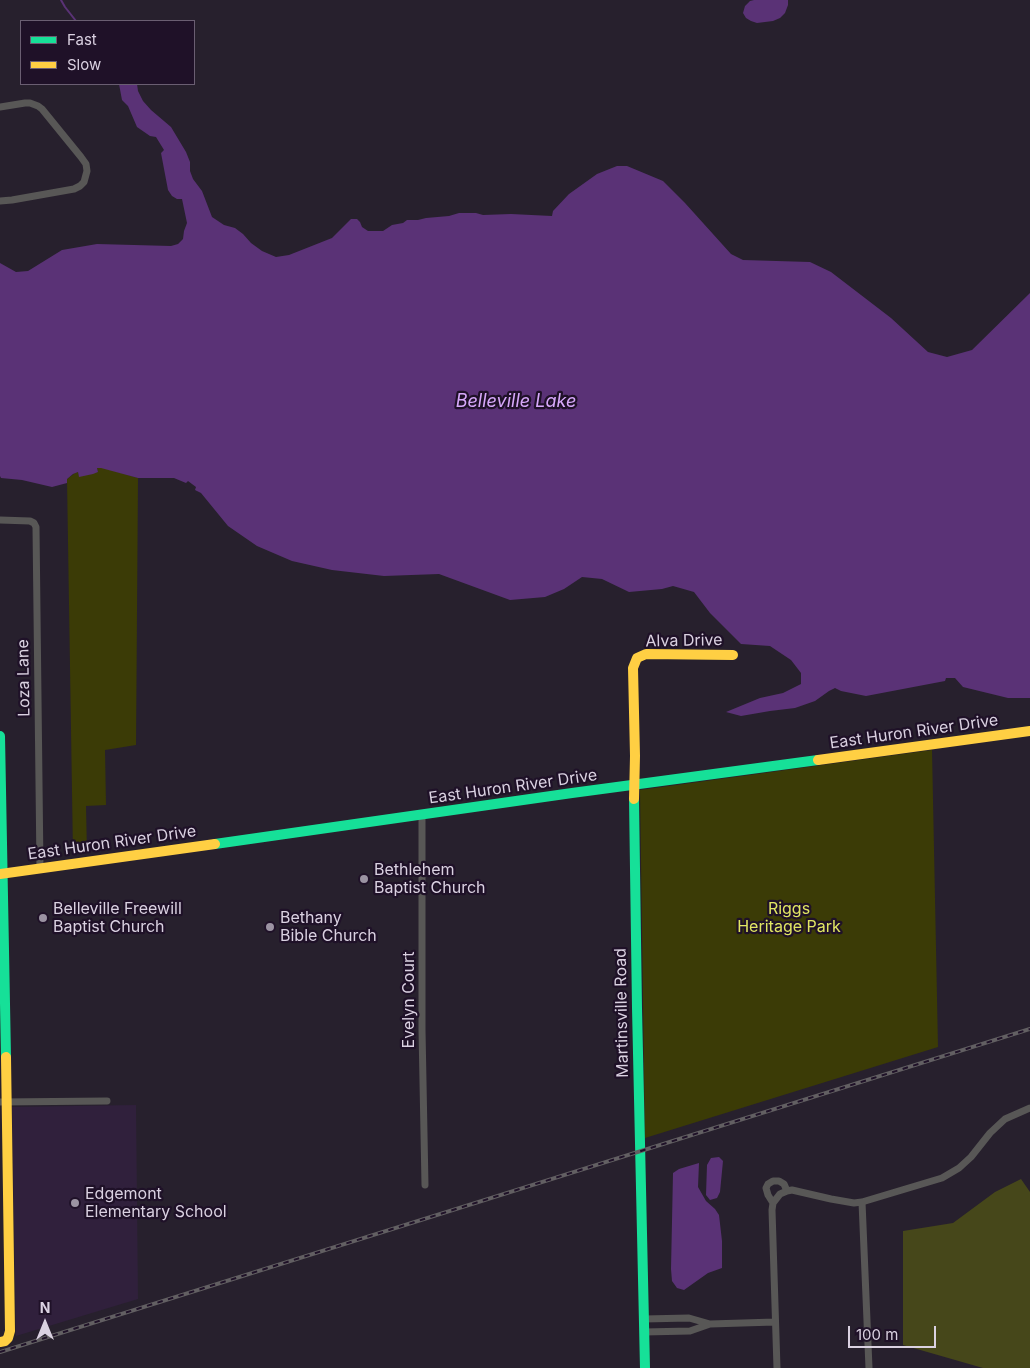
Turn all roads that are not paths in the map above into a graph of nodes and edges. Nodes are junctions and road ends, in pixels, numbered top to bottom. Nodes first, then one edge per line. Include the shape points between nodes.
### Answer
1 (0, 107) edge
2 (0, 201) edge
3 (0, 520) edge
4 (733, 655) dead end
5 (637, 658) joint
6 (1030, 731) edge
7 (0, 736) edge
8 (634, 785) junction
9 (422, 815) junction
10 (40, 868) junction
11 (2, 873) edge
12 (107, 1101) dead end
13 (4, 1102) edge
14 (1030, 1108) edge
15 (425, 1185) dead end
16 (787, 1191) junction
17 (862, 1202) junction
18 (773, 1203) junction
19 (644, 1319) junction
20 (775, 1322) junction
21 (710, 1324) junction
22 (644, 1332) junction
23 (4, 1340) edge
24 (645, 1368) edge
25 (776, 1368) edge
26 (869, 1368) edge

1 - 2 street via 25,103 38,106 81,157 87,171 84,182 74,189
3 - 10 street, Loza Lane via 30,521 36,527
4 - 5 street, Alva Drive via 646,654
5 - 8 street, Martinsville Road via 633,668
6 - 8 street, East Huron River Drive
7 - 11 street
8 - 9 street, East Huron River Drive
8 - 19 street, Martinsville Road
9 - 10 street, East Huron River Drive
9 - 15 street, Evelyn Court
10 - 11 street, East Huron River Drive
11 - 13 street
12 - 13 street
13 - 23 street via 10,1331
14 - 17 street via 1005,1119 971,1157 942,1178
16 - 17 street
16 - 18 street
16 - 18 street via 780,1181 768,1184 766,1188
17 - 26 street
18 - 20 street
19 - 21 street via 689,1318
19 - 22 street, Martinsville Road
20 - 21 street
20 - 25 street
21 - 22 street via 690,1331
22 - 24 street, Martinsville Road

